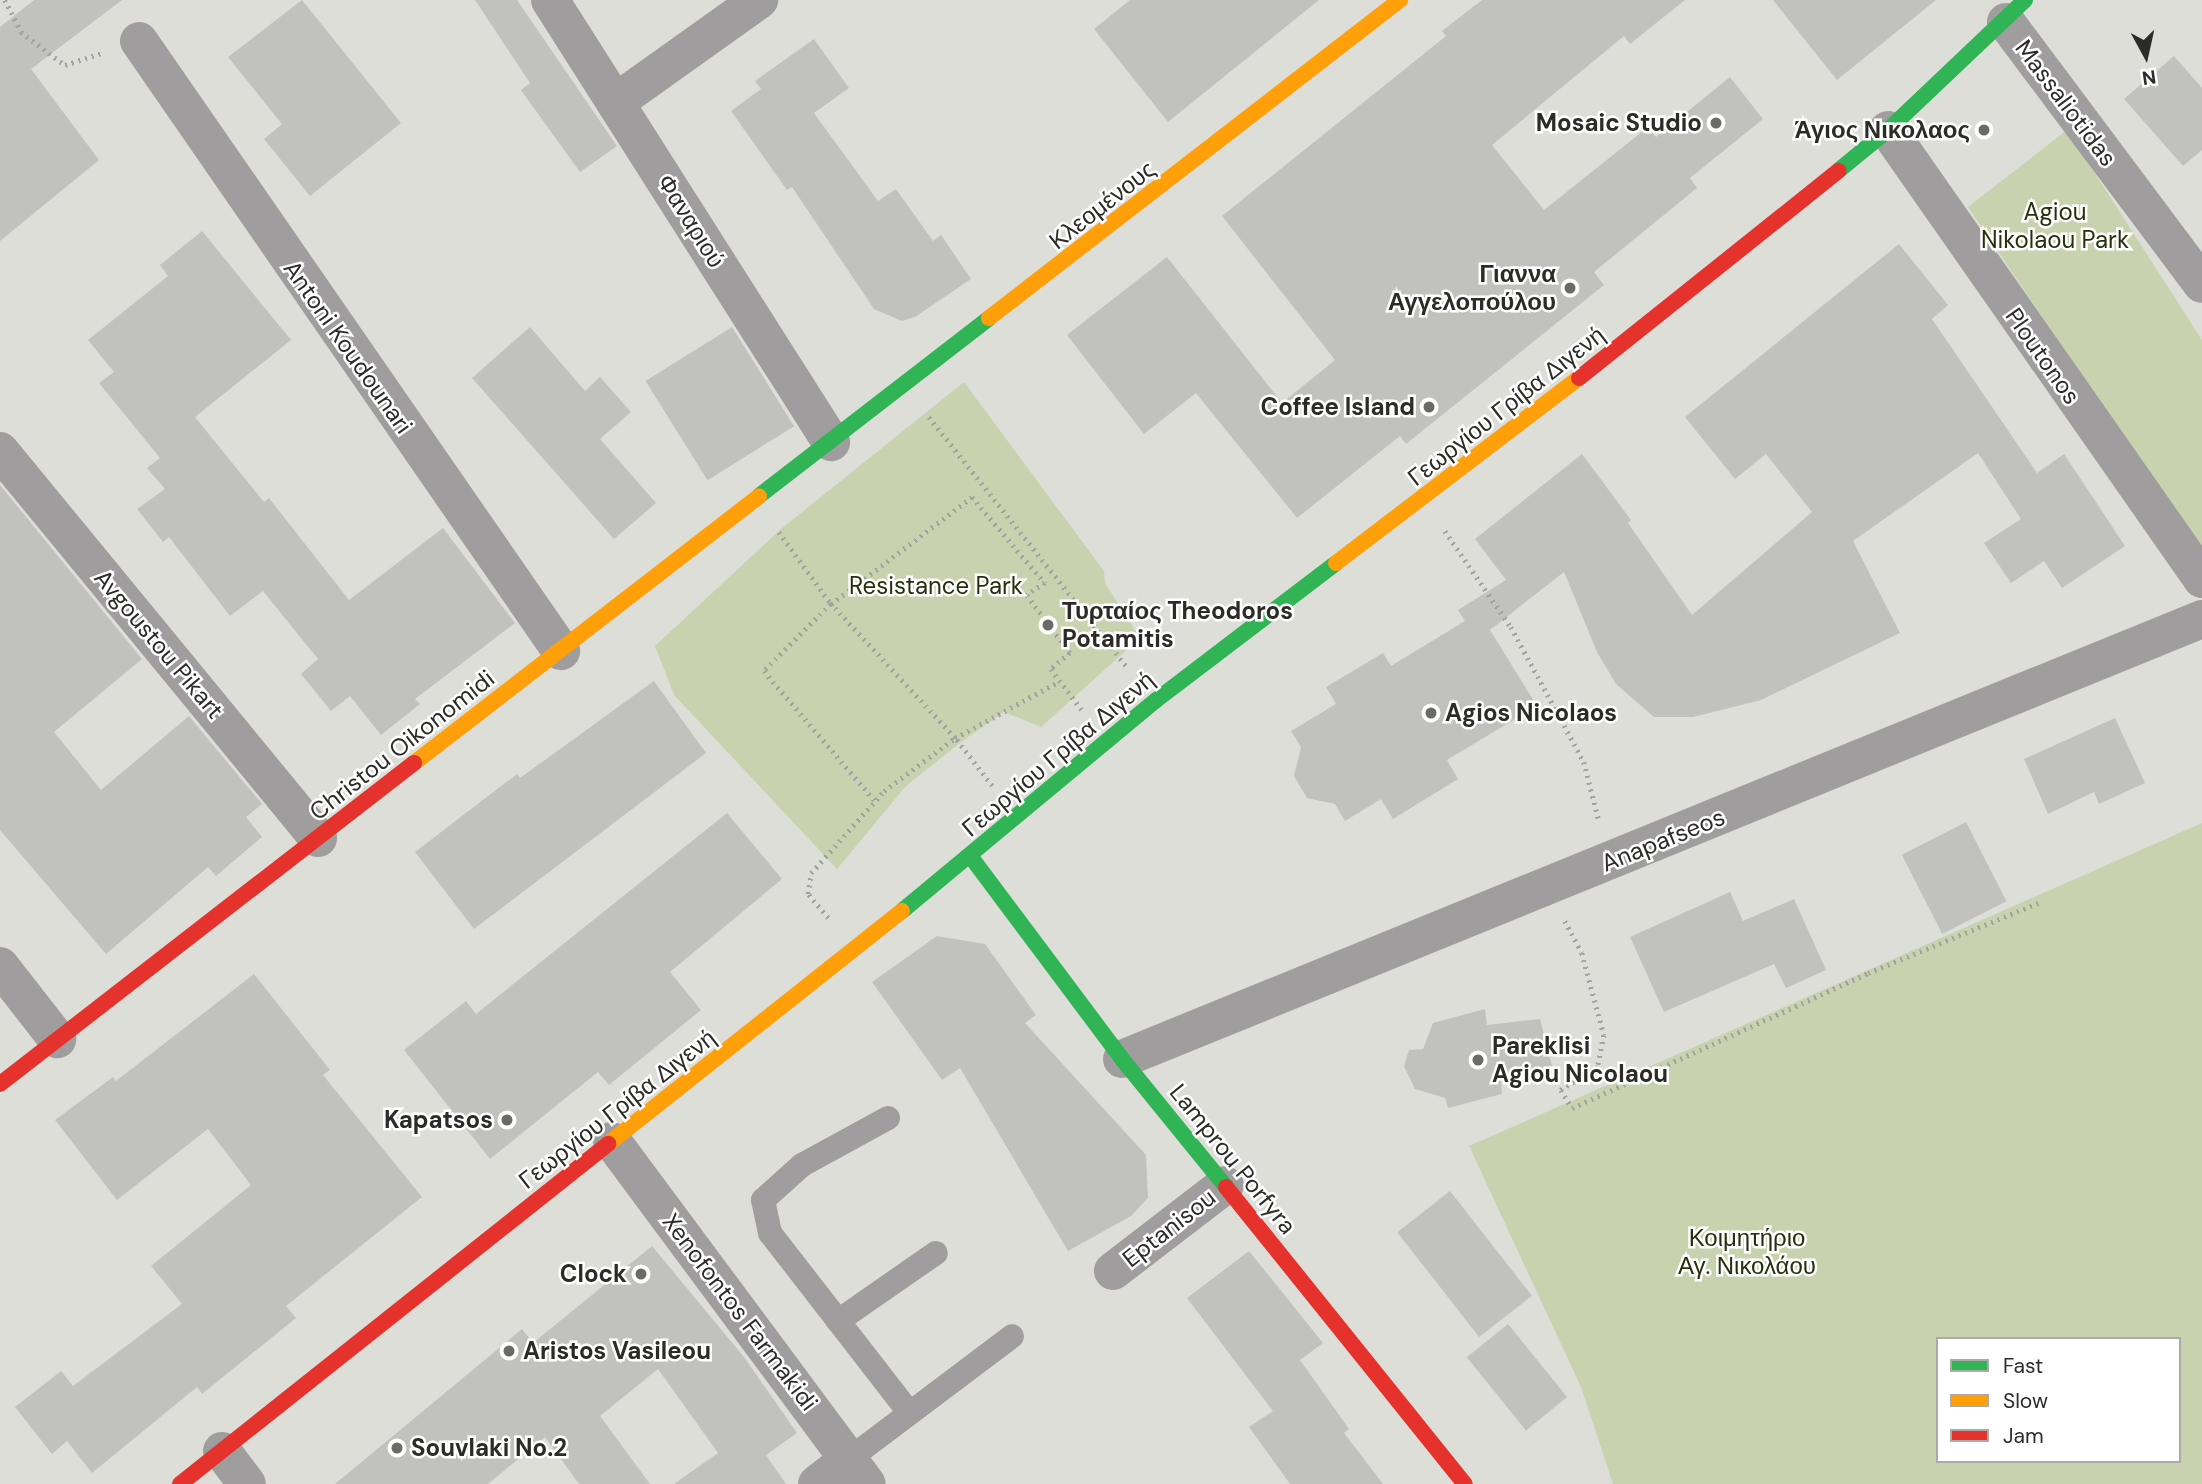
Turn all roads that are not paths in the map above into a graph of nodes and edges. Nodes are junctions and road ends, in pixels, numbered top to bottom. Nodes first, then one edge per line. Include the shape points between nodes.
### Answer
1 (550, 0) edge
2 (759, 0) edge
3 (1400, 0) edge
4 (2015, 11) edge
5 (139, 41) road end
6 (616, 102) junction
7 (1888, 130) junction
8 (2202, 284) edge
9 (831, 442) junction
10 (0, 451) edge
11 (2202, 579) edge
12 (2202, 619) edge
13 (561, 651) junction
14 (318, 838) junction
15 (971, 857) junction
16 (0, 966) edge
17 (57, 1039) junction
18 (1122, 1059) junction
19 (0, 1084) edge
20 (888, 1118) dead end
21 (612, 1141) junction
22 (1225, 1185) junction
23 (936, 1253) dead end
24 (1113, 1271) dead end
25 (838, 1321) junction
26 (1012, 1336) dead end
27 (908, 1411) junction
28 (222, 1451) junction
29 (858, 1471) edge
30 (180, 1484) edge
31 (247, 1484) edge
32 (817, 1484) edge
33 (1465, 1484) edge

1 - 6 street, Φαναριού
2 - 6 street
3 - 9 street, Κλεομένους
4 - 7 street, Γεωργίου Γρίβα Διγενή
4 - 8 street, Massaliotidas
5 - 13 street, Antoni Koudounari
6 - 9 street, Φαναριού
7 - 11 street, Ploutonos
7 - 15 street, Γεωργίου Γρίβα Διγενή via 1635,335 1155,701
9 - 13 street, Christou Oikonomidi
10 - 14 street, Avgoustou Pikart
12 - 18 street, Anapafseos
13 - 14 street, Christou Oikonomidi
14 - 17 street, Christou Oikonomidi
15 - 18 street, Lamprou Porfyra
15 - 21 street, Γεωργίου Γρίβα Διγενή
16 - 17 street
17 - 19 street, Christou Oikonomidi
18 - 22 street, Lamprou Porfyra
20 - 25 lane via 802,1165 763,1200 770,1233
21 - 28 street, Γεωργίου Γρίβα Διγενή
21 - 29 street, Xenofontos Farmakidi
22 - 24 street, Eptanisou
22 - 33 street, Lamprou Porfyra
23 - 25 lane
25 - 27 lane
26 - 27 lane
27 - 29 lane
28 - 30 street, Γεωργίου Γρίβα Διγενή
28 - 31 street
29 - 32 street

